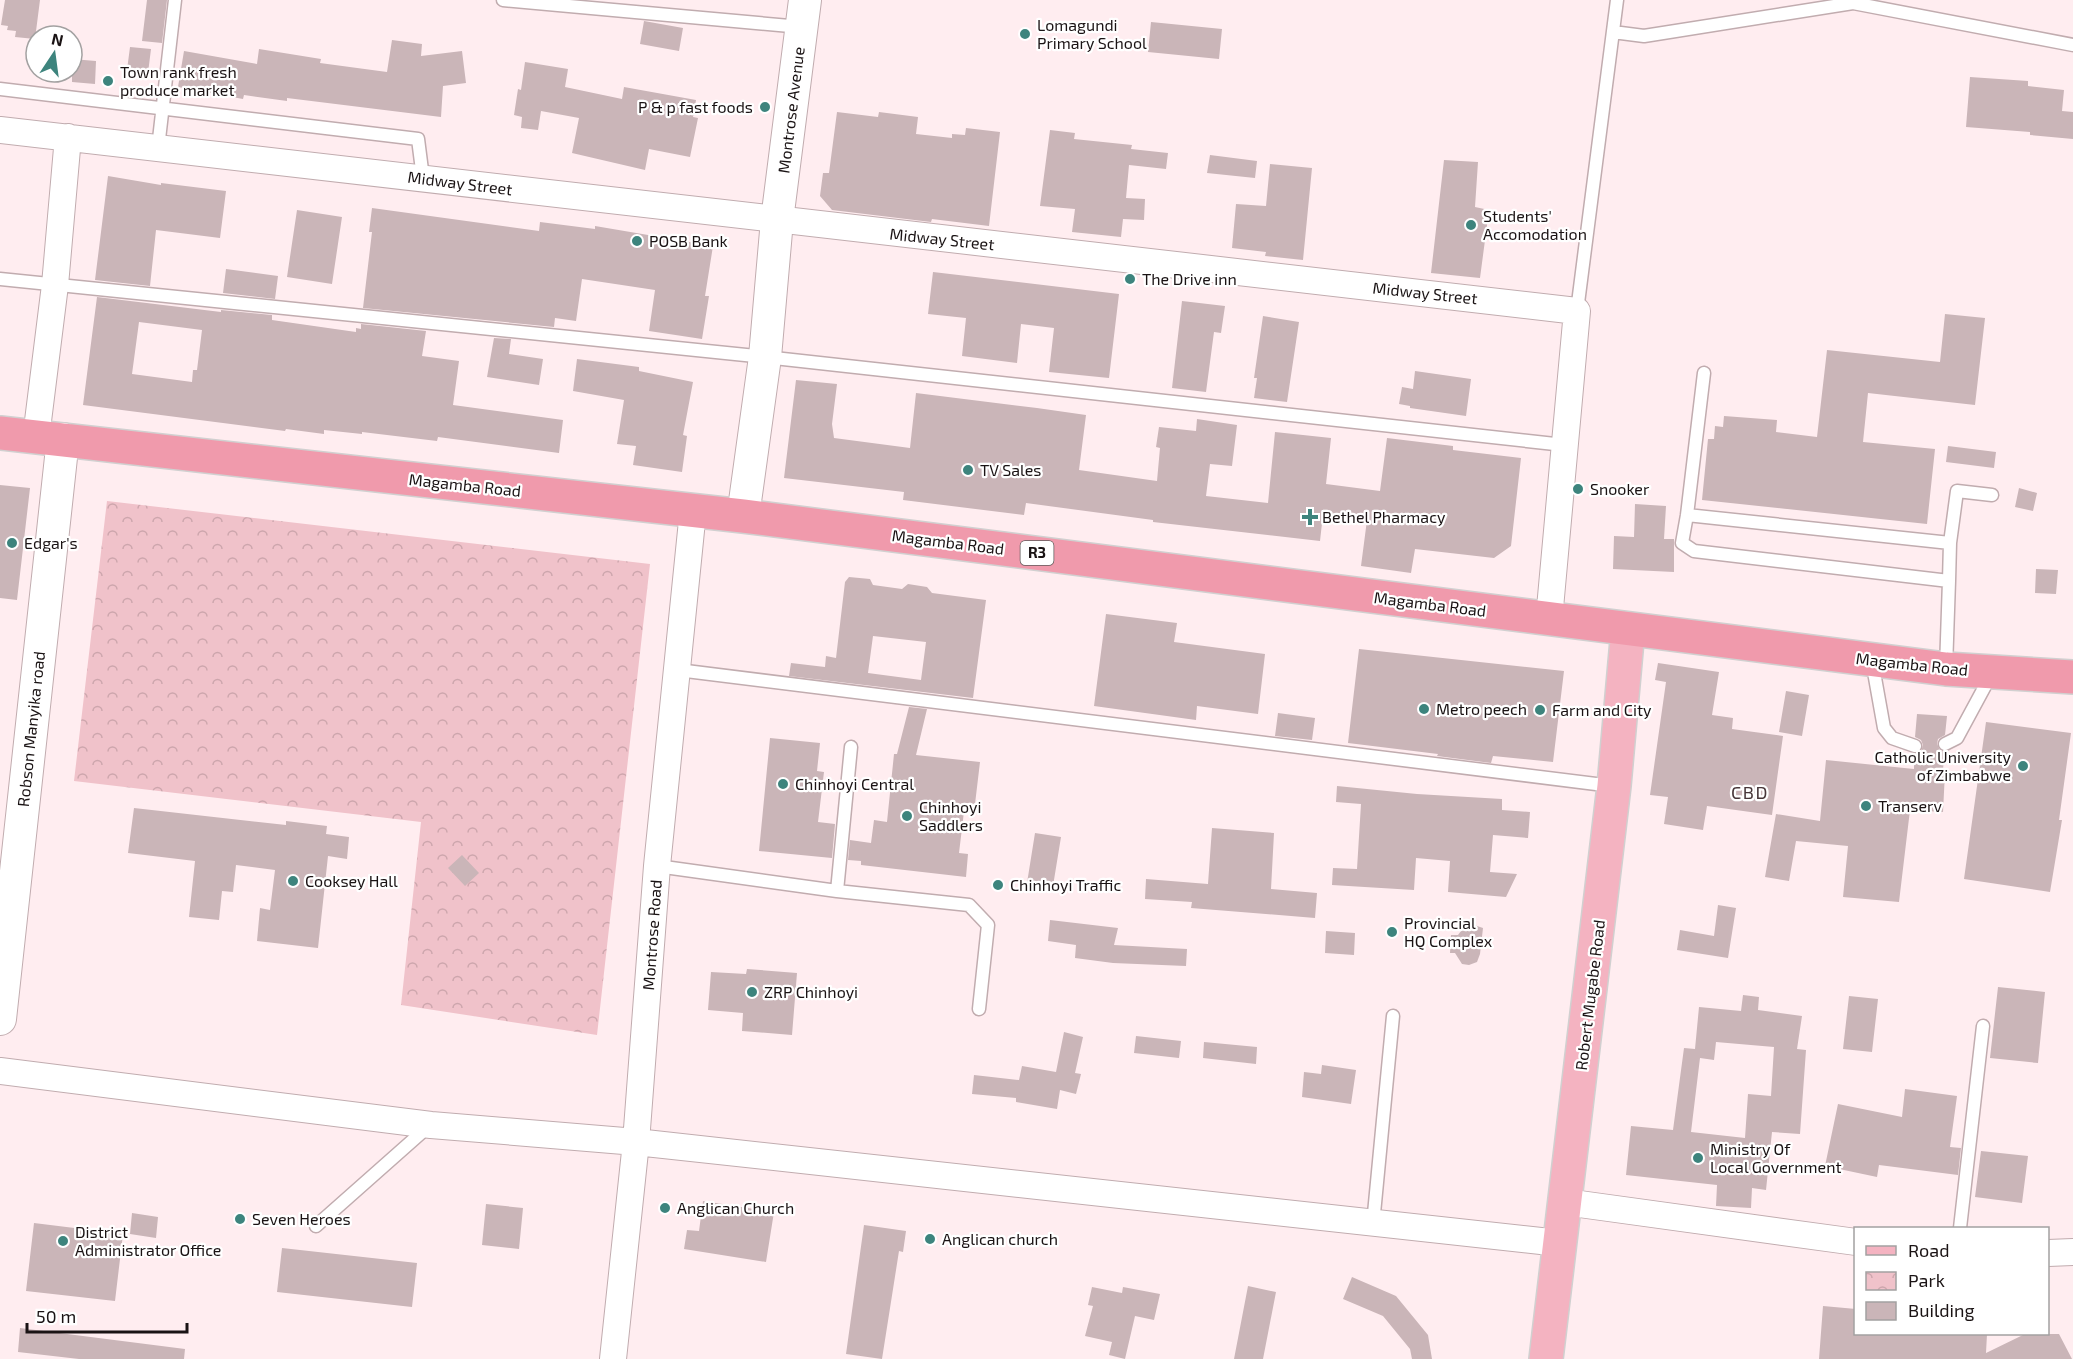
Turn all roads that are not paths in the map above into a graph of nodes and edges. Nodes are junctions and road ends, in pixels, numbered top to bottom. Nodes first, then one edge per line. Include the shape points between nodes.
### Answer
1 (175, 0) edge
2 (503, 0) edge
3 (1617, 0) edge
4 (803, 13) edge
5 (1613, 32) junction
6 (2073, 45) edge
7 (0, 89) edge
8 (162, 109) junction
9 (0, 130) edge
10 (68, 137) junction
11 (158, 148) junction
12 (423, 178) junction
13 (777, 220) junction
14 (0, 279) edge
15 (55, 285) junction
16 (1577, 311) junction
17 (765, 357) junction
18 (1704, 373) dead end
19 (0, 433) edge
20 (50, 438) junction
21 (1564, 444) junction
22 (1992, 495) dead end
23 (693, 511) junction
24 (1687, 515) junction
25 (743, 516) junction
26 (1950, 543) junction
27 (1949, 581) junction
28 (1549, 619) junction
29 (1628, 630) junction
30 (1872, 660) junction
31 (1946, 669) junction
32 (678, 670) junction
33 (1992, 672) junction
34 (2073, 677) edge
35 (1945, 744) dead end
36 (1915, 746) dead end
37 (851, 747) dead end
38 (1614, 786) junction
39 (657, 866) junction
40 (837, 891) junction
41 (980, 1009) dead end
42 (1393, 1016) dead end
43 (0, 1019) edge
44 (1983, 1026) dead end
45 (0, 1071) edge
46 (431, 1125) junction
47 (636, 1142) junction
48 (1565, 1202) junction
49 (1373, 1224) junction
50 (316, 1226) dead end
51 (1960, 1227) edge
52 (1854, 1242) edge
53 (1559, 1244) junction
54 (2073, 1252) edge
55 (2049, 1253) edge
56 (613, 1359) edge
57 (1546, 1359) edge

1 - 8 lane
2 - 4 lane
3 - 5 lane
4 - 13 street, Montrose Avenue
5 - 6 lane via 1644,36 1853,3
5 - 16 lane
7 - 8 lane
8 - 11 lane
8 - 12 lane via 418,139
9 - 10 street, Midway Street
10 - 11 street, Midway Street
10 - 15 street
11 - 12 street, Midway Street
12 - 13 street, Midway Street
13 - 16 street, Midway Street
13 - 17 street, Montrose Avenue
14 - 15 lane
15 - 17 lane
15 - 20 street
16 - 21 street
17 - 21 lane
17 - 25 street, Montrose Avenue
18 - 24 lane
19 - 20 highway, Magamba Road / R3
20 - 23 highway, Magamba Road / R3
20 - 43 street, Robson Manyika road
21 - 28 street
22 - 26 lane via 1957,491
23 - 25 highway, Magamba Road / R3
23 - 32 street, Montrose Road
24 - 26 lane
24 - 27 lane via 1682,543 1694,551
25 - 28 highway, Magamba Road / R3
26 - 27 lane
27 - 31 lane
28 - 29 highway, Magamba Road / R3
29 - 30 highway, Magamba Road / R3
29 - 38 main road, Robert Mugabe Road
30 - 31 highway, Magamba Road / R3
30 - 36 lane via 1884,729 1892,738
31 - 33 highway, Magamba Road / R3
32 - 38 lane
32 - 39 street, Montrose Road
33 - 34 highway, Magamba Road / R3
33 - 35 lane via 1957,738
37 - 40 lane
38 - 48 main road, Robert Mugabe Road
39 - 40 lane
39 - 47 street, Montrose Road
40 - 41 lane via 969,905 988,925
42 - 49 lane
44 - 51 lane
45 - 46 street
46 - 47 street
46 - 50 lane
47 - 49 street
47 - 56 street, Montrose Road
48 - 52 street
48 - 53 main road, Robert Mugabe Road
49 - 53 street
53 - 57 main road, Robert Mugabe Road
54 - 55 street

